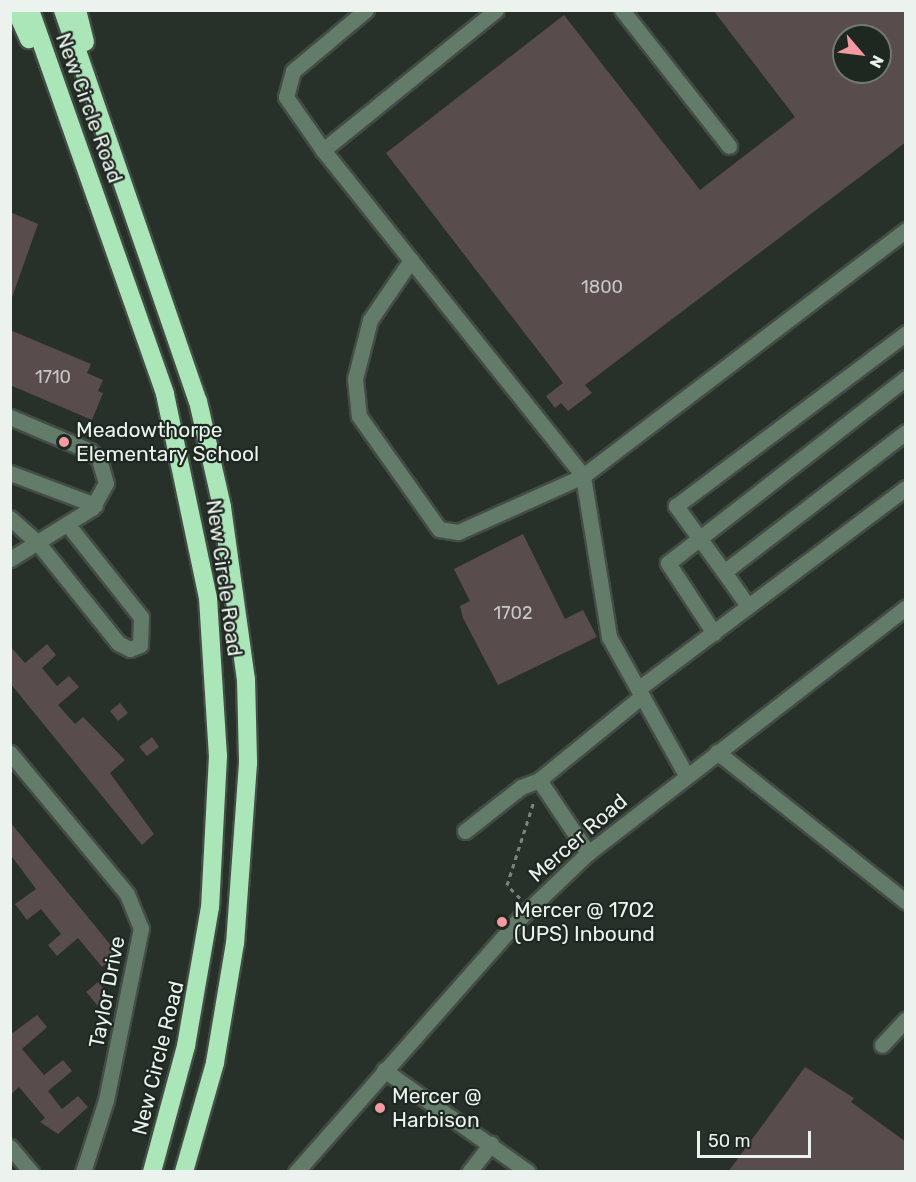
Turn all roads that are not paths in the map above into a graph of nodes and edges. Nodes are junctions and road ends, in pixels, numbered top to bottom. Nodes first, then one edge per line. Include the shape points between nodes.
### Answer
1 (16, 10) edge
2 (30, 10) edge
3 (63, 10) edge
4 (77, 10) edge
5 (366, 10) edge
6 (496, 10) edge
7 (622, 10) edge
8 (105, 123) junction
9 (79, 144) junction
10 (729, 146) dead end
11 (324, 150) junction
12 (906, 230) edge
13 (411, 260) junction
14 (905, 334) edge
15 (906, 378) edge
16 (10, 417) edge
17 (906, 432) edge
18 (10, 473) edge
19 (583, 476) junction
20 (906, 488) edge
21 (95, 505) junction
22 (10, 518) edge
23 (68, 525) junction
24 (700, 538) junction
25 (38, 543) junction
26 (16, 556) edge
27 (724, 572) junction
28 (748, 606) junction
29 (906, 607) edge
30 (714, 633) junction
31 (640, 693) junction
32 (717, 752) junction
33 (10, 753) edge
34 (686, 775) junction
35 (538, 788) junction
36 (465, 831) dead end
37 (588, 853) junction
38 (906, 902) edge
39 (906, 1019) edge
40 (882, 1045) dead end
41 (384, 1070) junction
42 (491, 1144) junction
43 (10, 1147) edge
44 (473, 1170) edge
45 (31, 1172) edge
46 (83, 1172) edge
47 (152, 1172) edge
48 (184, 1172) edge
49 (296, 1172) edge
50 (528, 1172) edge

1 - 9 highway
2 - 9 highway, New Circle Road
3 - 8 highway, New Circle Road
4 - 8 highway
5 - 11 street via 294,71 286,97
6 - 11 street
7 - 10 street
8 - 48 highway, New Circle Road via 198,401 222,507 246,679 248,763 236,943 215,1063
9 - 47 highway, New Circle Road via 179,442 208,598 215,672 218,756 210,907 186,1046
11 - 13 street
12 - 19 street
13 - 19 street
13 - 19 street via 370,320 355,379 359,416 439,529 458,532
14 - 24 street via 676,506
15 - 24 street
16 - 21 street via 99,459 106,483
17 - 27 street
18 - 21 street
19 - 31 street via 609,637
20 - 28 street
21 - 23 street
22 - 25 street
23 - 25 street
23 - 25 street via 141,616 140,645 130,649 118,643
24 - 27 street
24 - 30 street via 668,563
25 - 26 street
27 - 28 street
28 - 30 street
29 - 32 street, Mercer Road
30 - 31 street
31 - 34 street
31 - 35 street
32 - 34 street, Mercer Road
32 - 38 street
33 - 46 street, Taylor Drive via 128,894 141,928 106,1100
34 - 37 street, Mercer Road
35 - 36 street via 521,786
35 - 37 street
37 - 41 street, Mercer Road
39 - 40 street
41 - 42 street
41 - 49 street, Mercer Road
42 - 44 street
42 - 50 street
43 - 45 street

